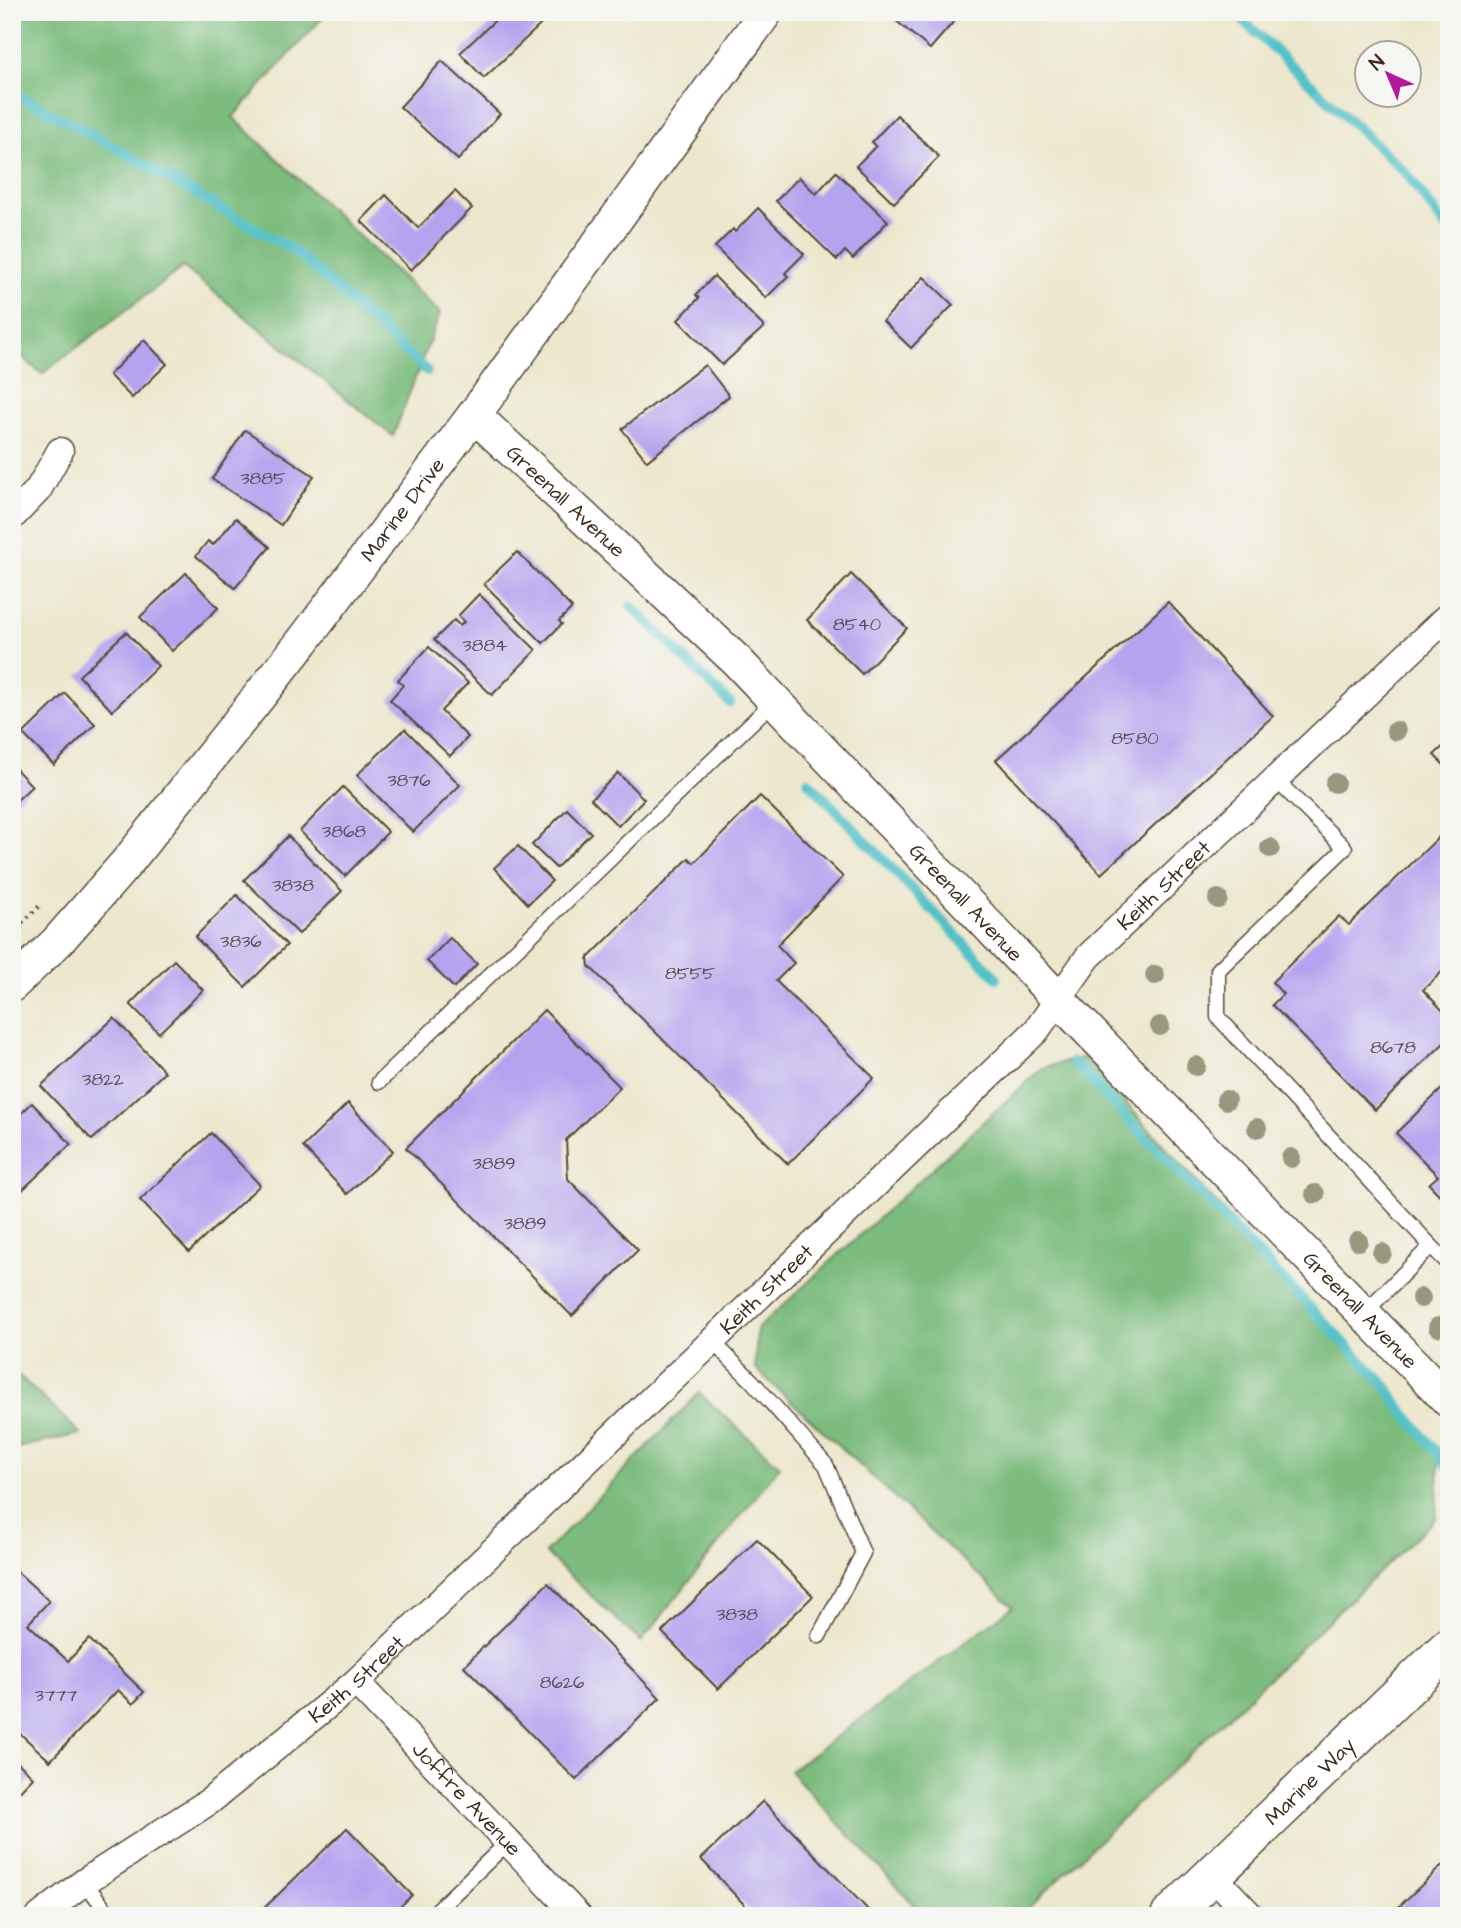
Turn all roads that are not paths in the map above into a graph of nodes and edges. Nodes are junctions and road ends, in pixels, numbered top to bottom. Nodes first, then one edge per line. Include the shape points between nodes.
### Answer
1 (766, 12) edge
2 (474, 415) junction
3 (60, 451) dead end
4 (12, 517) edge
5 (1449, 615) edge
6 (774, 701) junction
7 (1274, 778) junction
8 (12, 985) edge
9 (1058, 999) junction
10 (379, 1082) dead end
11 (1431, 1246) junction
12 (1449, 1264) edge
13 (1365, 1312) junction
14 (713, 1342) junction
15 (1449, 1401) edge
16 (819, 1636) dead end
17 (1449, 1647) edge
18 (356, 1682) junction
19 (508, 1842) junction
20 (1212, 1875) junction
21 (84, 1882) junction
22 (40, 1916) edge
23 (111, 1916) edge
24 (430, 1916) edge
25 (578, 1916) edge
26 (1170, 1916) edge
27 (1251, 1916) edge

1 - 2 street, Marine Drive
2 - 6 street, Greenall Avenue
2 - 8 street, Marine Drive via 129,860
3 - 4 street via 38,490
5 - 7 street, Keith Street
6 - 9 street, Greenall Avenue
6 - 10 lane
7 - 9 street, Keith Street via 1088,957
7 - 11 lane via 1345,848 1218,970 1218,1017
9 - 13 street, Greenall Avenue
9 - 14 street, Keith Street via 1036,1031
11 - 12 lane
11 - 13 lane
13 - 15 street, Greenall Avenue
14 - 16 lane via 826,1465 863,1553
14 - 18 street, Keith Street
17 - 20 main road, Marine Way
18 - 19 street, Joffre Avenue
18 - 21 street, Keith Street via 210,1801
19 - 24 lane
19 - 25 street, Joffre Avenue
20 - 26 main road, Marine Way
20 - 27 street
21 - 22 street, Keith Street
21 - 23 lane

